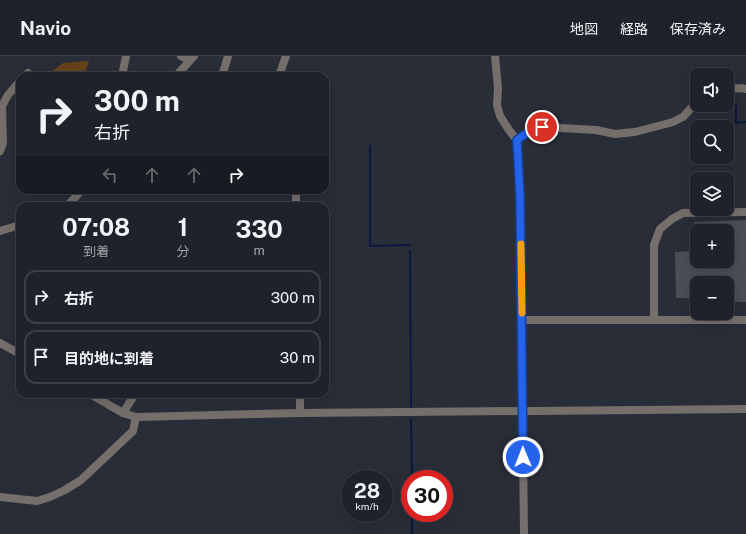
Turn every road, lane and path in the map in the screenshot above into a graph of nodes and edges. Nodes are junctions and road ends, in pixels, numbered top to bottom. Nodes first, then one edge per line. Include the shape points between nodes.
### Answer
1 (126, 56) edge
2 (181, 56) edge
3 (228, 56) edge
4 (286, 56) edge
5 (496, 56) edge
6 (192, 58) edge
7 (123, 72) edge
8 (180, 72) edge
9 (223, 72) edge
10 (280, 72) edge
11 (16, 86) edge
12 (734, 89) edge
13 (746, 89) edge
14 (690, 109) edge
15 (517, 140) junction
16 (0, 151) edge
17 (79, 194) edge
18 (73, 202) edge
19 (746, 212) edge
20 (16, 226) edge
21 (0, 231) edge
22 (522, 320) junction
23 (654, 320) junction
24 (746, 320) edge
25 (0, 343) edge
26 (16, 352) edge
27 (97, 398) edge
28 (132, 398) edge
29 (300, 398) edge
30 (746, 409) edge
31 (522, 412) junction
32 (123, 413) junction
33 (300, 414) junction
34 (136, 417) junction
35 (0, 497) edge
36 (524, 534) edge

1 - 7 street
2 - 6 street
3 - 9 street
4 - 10 street
5 - 15 street via 497,105 500,116
6 - 8 street
11 - 16 street via 2,106
12 - 13 street
14 - 15 street via 683,117 673,122 634,132 615,134 596,130 542,127 534,128
15 - 22 street
17 - 18 street
19 - 23 street via 683,213 660,229 654,245
20 - 21 street
22 - 23 street
22 - 31 street
23 - 24 street
25 - 26 street
27 - 32 street
28 - 32 street
29 - 33 street
30 - 31 street
31 - 33 street
31 - 36 street
32 - 34 street
33 - 34 street
34 - 35 street via 134,431 81,480 65,490 37,501

